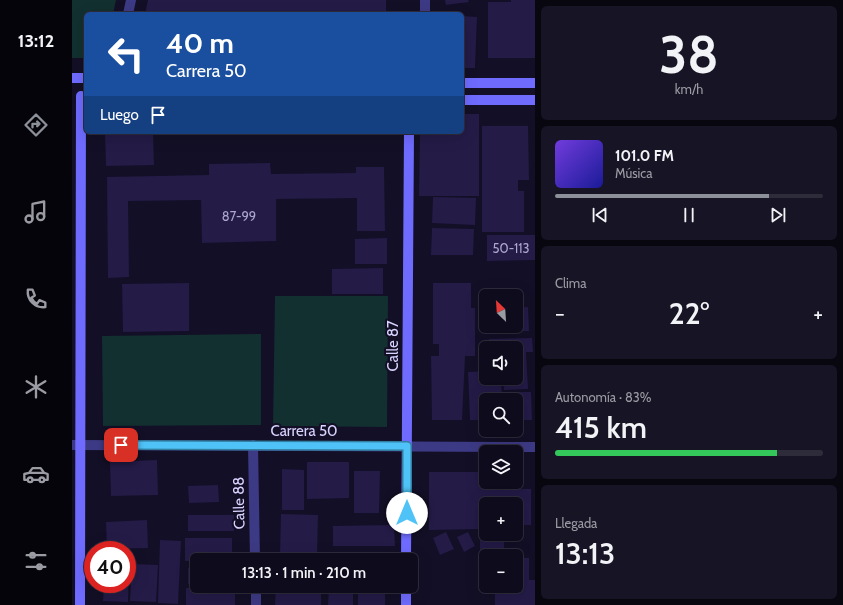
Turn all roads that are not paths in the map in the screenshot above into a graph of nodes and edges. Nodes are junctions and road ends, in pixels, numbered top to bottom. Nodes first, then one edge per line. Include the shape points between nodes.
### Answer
1 (131, 0) edge
2 (425, 0) edge
3 (128, 12) edge
4 (425, 12) edge
5 (72, 78) edge
6 (84, 78) edge
7 (464, 83) edge
8 (535, 83) edge
9 (81, 96) edge
10 (464, 100) edge
11 (535, 100) edge
12 (409, 134) edge
13 (76, 445) edge
14 (253, 446) junction
15 (407, 446) junction
16 (535, 447) edge
17 (255, 553) edge
18 (406, 553) edge
19 (256, 593) edge
20 (406, 593) edge
21 (80, 605) edge
22 (256, 605) edge
23 (406, 605) edge

1 - 3 street
2 - 4 street
5 - 6 street
7 - 8 street
9 - 13 street
10 - 11 street
12 - 15 street, Calle 87
13 - 14 street, Carrera 50
13 - 21 street
14 - 15 street, Carrera 50
14 - 17 street, Calle 88
15 - 16 street, Carrera 50
15 - 18 street, Calle 87
19 - 22 street
20 - 23 street

